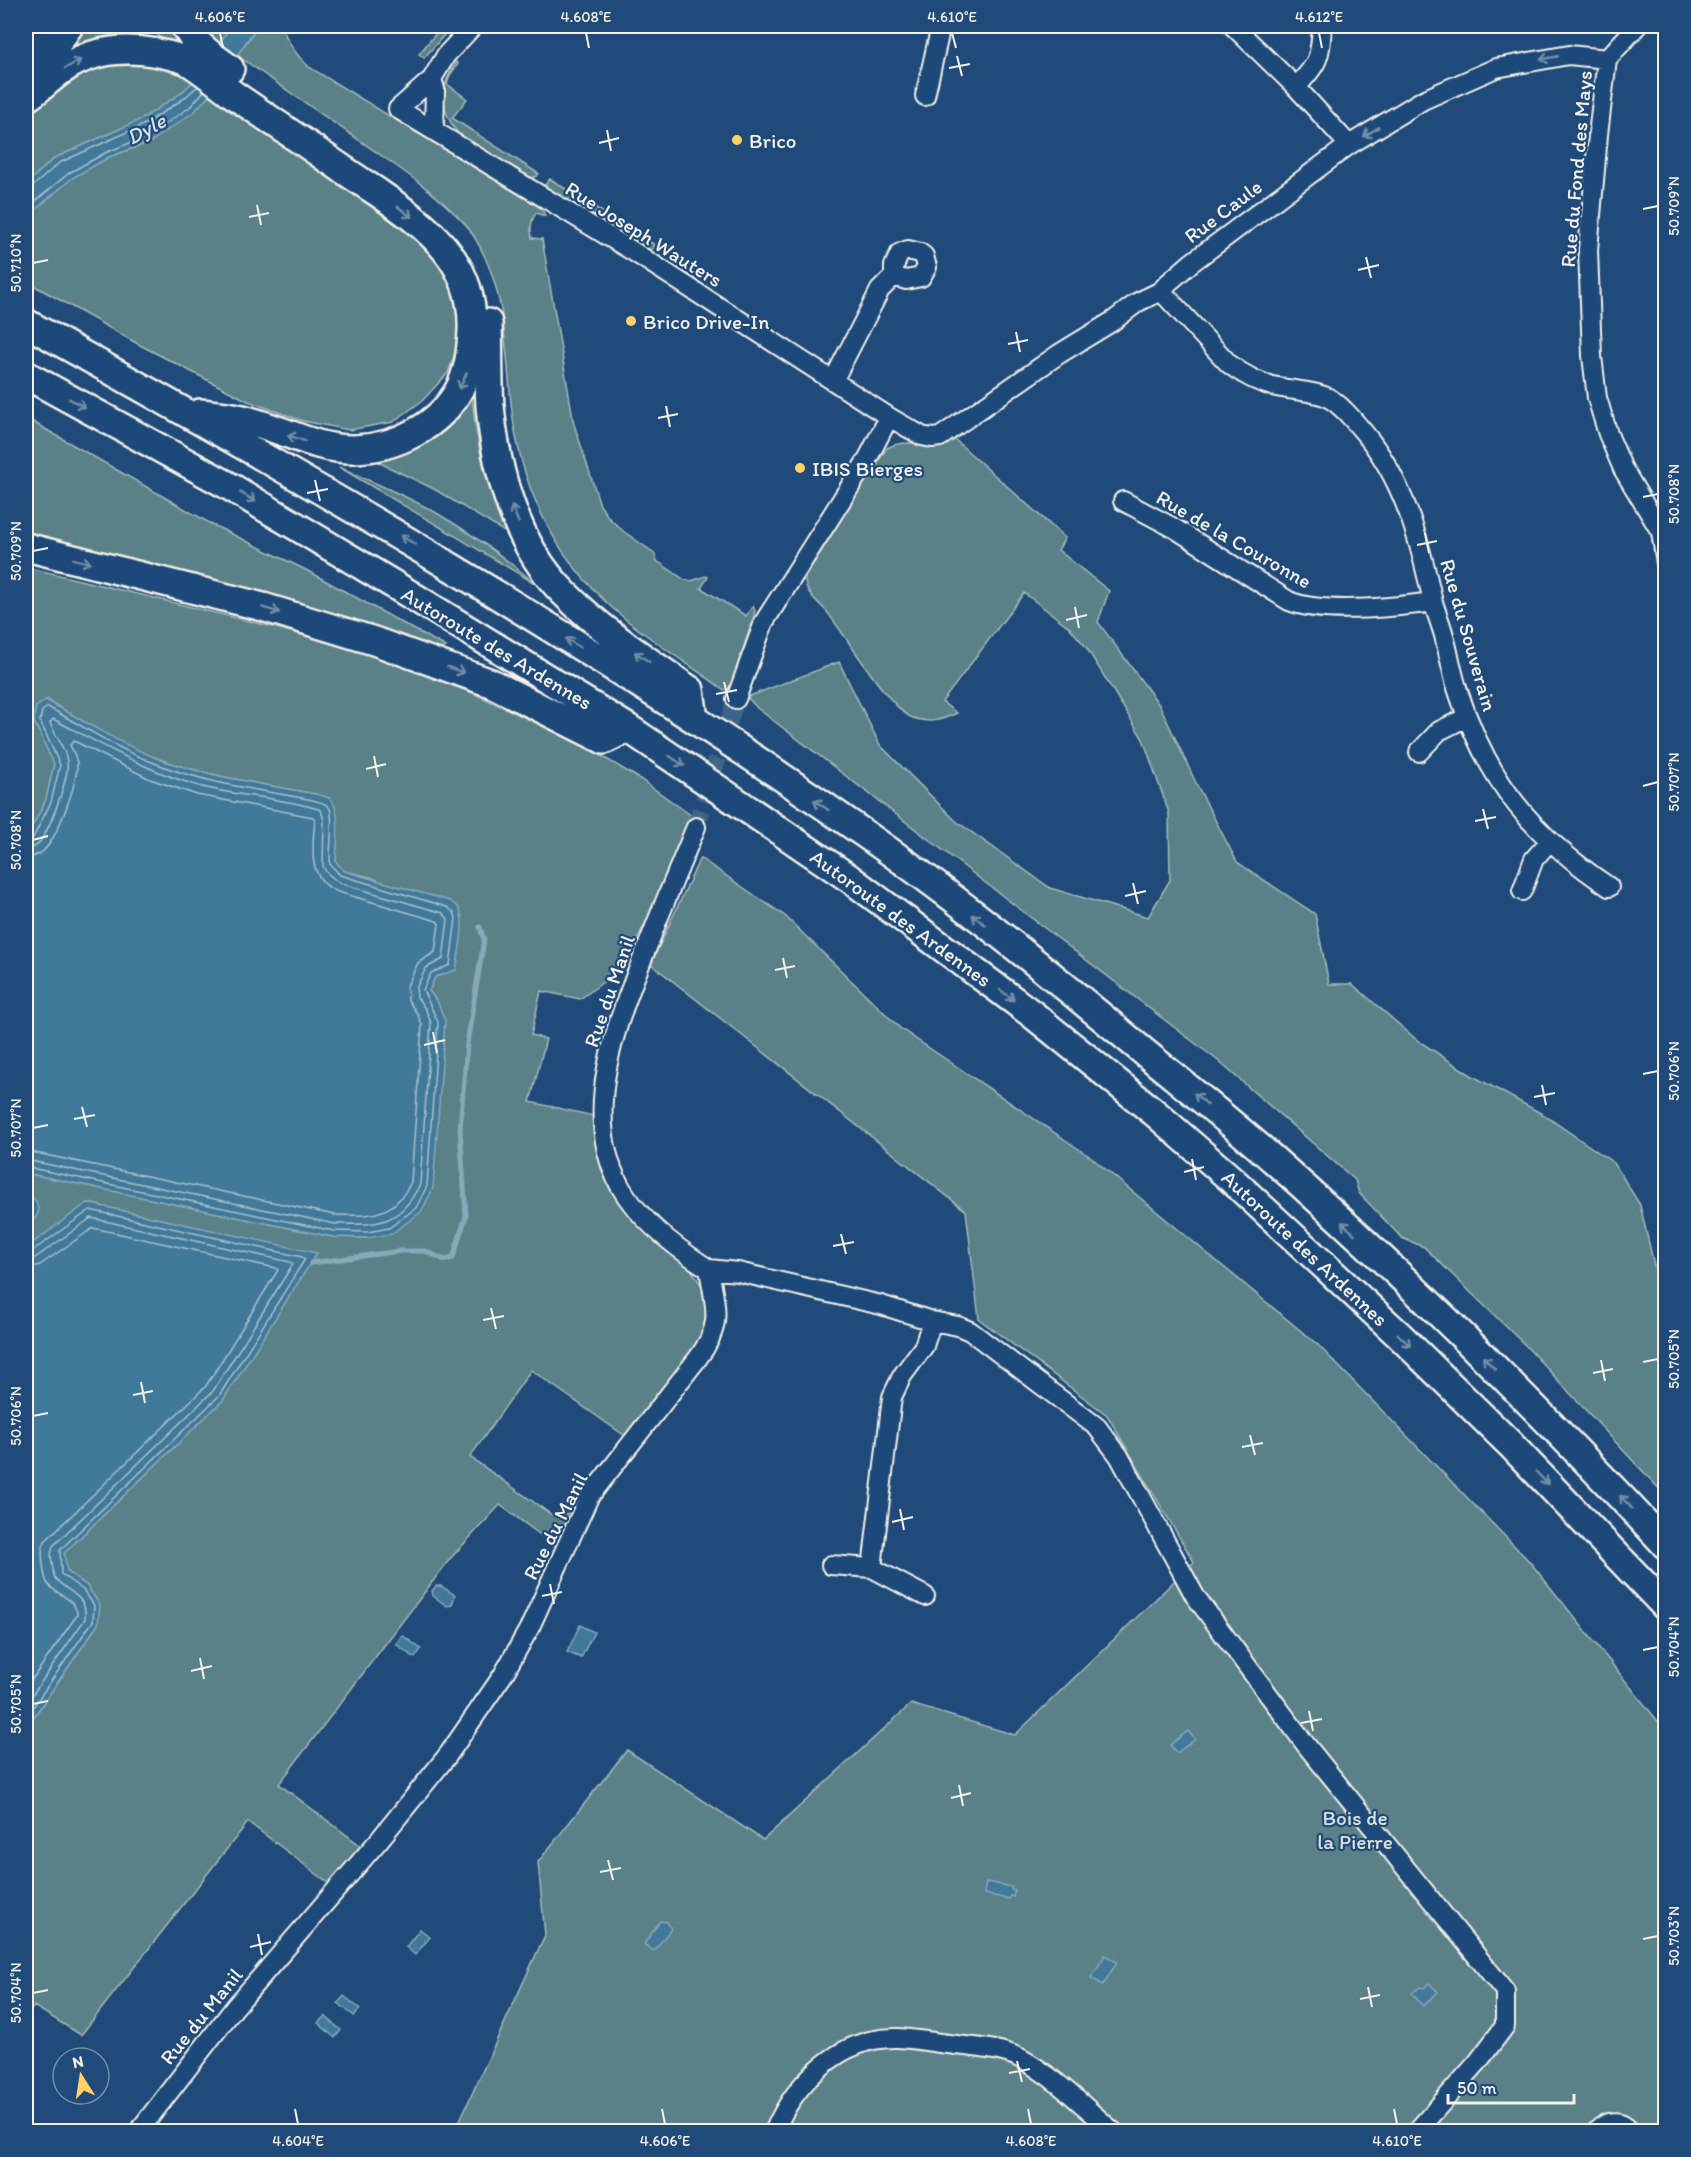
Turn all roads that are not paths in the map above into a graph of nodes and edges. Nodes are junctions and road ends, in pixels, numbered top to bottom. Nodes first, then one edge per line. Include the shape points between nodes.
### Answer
1 (41, 26) edge
2 (69, 26) edge
3 (473, 26) edge
4 (941, 26) edge
5 (1233, 26) edge
6 (1322, 26) edge
7 (1637, 26) edge
8 (190, 43) edge
9 (26, 47) edge
10 (1607, 59) junction
11 (432, 79) junction
12 (1296, 87) junction
13 (26, 88) edge
14 (241, 88) junction
15 (925, 96) dead end
16 (26, 98) edge
17 (434, 131) junction
18 (1349, 145) junction
19 (894, 276) dead end
20 (1161, 291) junction
21 (26, 323) edge
22 (26, 375) edge
23 (833, 381) junction
24 (182, 410) junction
25 (889, 417) junction
26 (1123, 501) dead end
27 (1663, 534) edge
28 (26, 547) edge
29 (1665, 563) edge
30 (1434, 602) junction
31 (736, 699) tunnel mouth
32 (1467, 717) junction
33 (694, 719) junction
34 (628, 728) junction
35 (1419, 752) dead end
36 (696, 826) tunnel mouth
37 (1550, 842) junction
38 (1609, 887) dead end
39 (1522, 891) dead end
40 (709, 1269) junction
41 (932, 1321) junction
42 (1665, 1545) edge
43 (831, 1565) dead end
44 (872, 1568) junction
45 (925, 1596) dead end
46 (1665, 1607) edge
47 (138, 2132) edge
48 (774, 2132) edge
49 (1114, 2132) edge
50 (1416, 2132) edge
51 (1596, 2132) edge
52 (1631, 2132) edge

1 - 9 highway
2 - 13 highway
3 - 11 street, Rue Joseph Wauters via 446,55
4 - 15 street
5 - 12 street
6 - 12 street via 1320,55
7 - 10 street, Rue du Fond des Mays
8 - 14 highway
16 -> 8 highway via 82,59 107,51 160,52
10 -> 18 street, Rue Caule via 1569,55 1496,68 1423,100
10 - 27 street, Rue du Fond des Mays via 1588,250 1592,356 1597,398 1608,434 1623,469
11 - 17 street
11 - 17 street, Rue Joseph Wauters via 398,109
12 - 18 street
14 -> 24 highway via 442,243 465,282 471,302 469,365 455,397 431,423 401,440 380,446 335,448 298,440 249,421
33 -> 14 highway via 690,690 609,634 563,592 531,550 504,483 490,405 486,300 482,279 462,241 428,206
17 - 23 street, Rue Joseph Wauters via 634,252
18 - 20 street, Rue Caule via 1191,263
19 - 23 street via 880,290
20 - 25 street, Rue Caule via 1059,354 940,437 922,436
20 - 30 street, Rue du Souverain via 1240,372 1270,386 1325,396 1347,413 1392,472 1404,498
21 - 24 highway, Autoroute des Ardennes
22 -> 34 highway, Autoroute des Ardennes via 229,486
23 - 25 street, Rue Joseph Wauters
33 -> 24 highway, Autoroute des Ardennes via 417,545
25 - 31 street via 867,460 764,622
26 - 30 street, Rue de la Couronne via 1300,606 1319,609
27 - 29 street, Rue du Fond des Mays
28 -> 34 highway via 263,607 374,641 491,683 604,740
30 - 32 street, Rue du Souverain
32 - 35 street via 1439,731
32 - 37 street, Rue du Souverain via 1499,781
42 -> 33 highway, Autoroute des Ardennes via 1581,1454 1422,1297 1274,1159 1042,968 875,841
34 -> 46 highway, Autoroute des Ardennes via 849,878 1032,1014 1155,1113 1399,1335 1510,1444
36 - 40 street, Rue du Manil via 620,1014 602,1117 606,1150 627,1197 654,1226
37 - 38 street, Rue du Souverain
37 - 39 street via 1534,860
40 - 41 street via 738,1272 881,1305
40 - 47 street, Rue du Manil via 716,1306 710,1338 590,1497 530,1627 477,1715 441,1765 236,2007
41 - 44 street via 924,1346 892,1397
41 - 50 street via 970,1331 1106,1437 1195,1596 1306,1745 1505,1991 1505,2026
43 - 44 street
44 - 45 street
48 - 49 street via 807,2080 839,2053 855,2045 898,2038 1018,2057 1046,2075
51 - 52 street via 1615,2122 1626,2125

